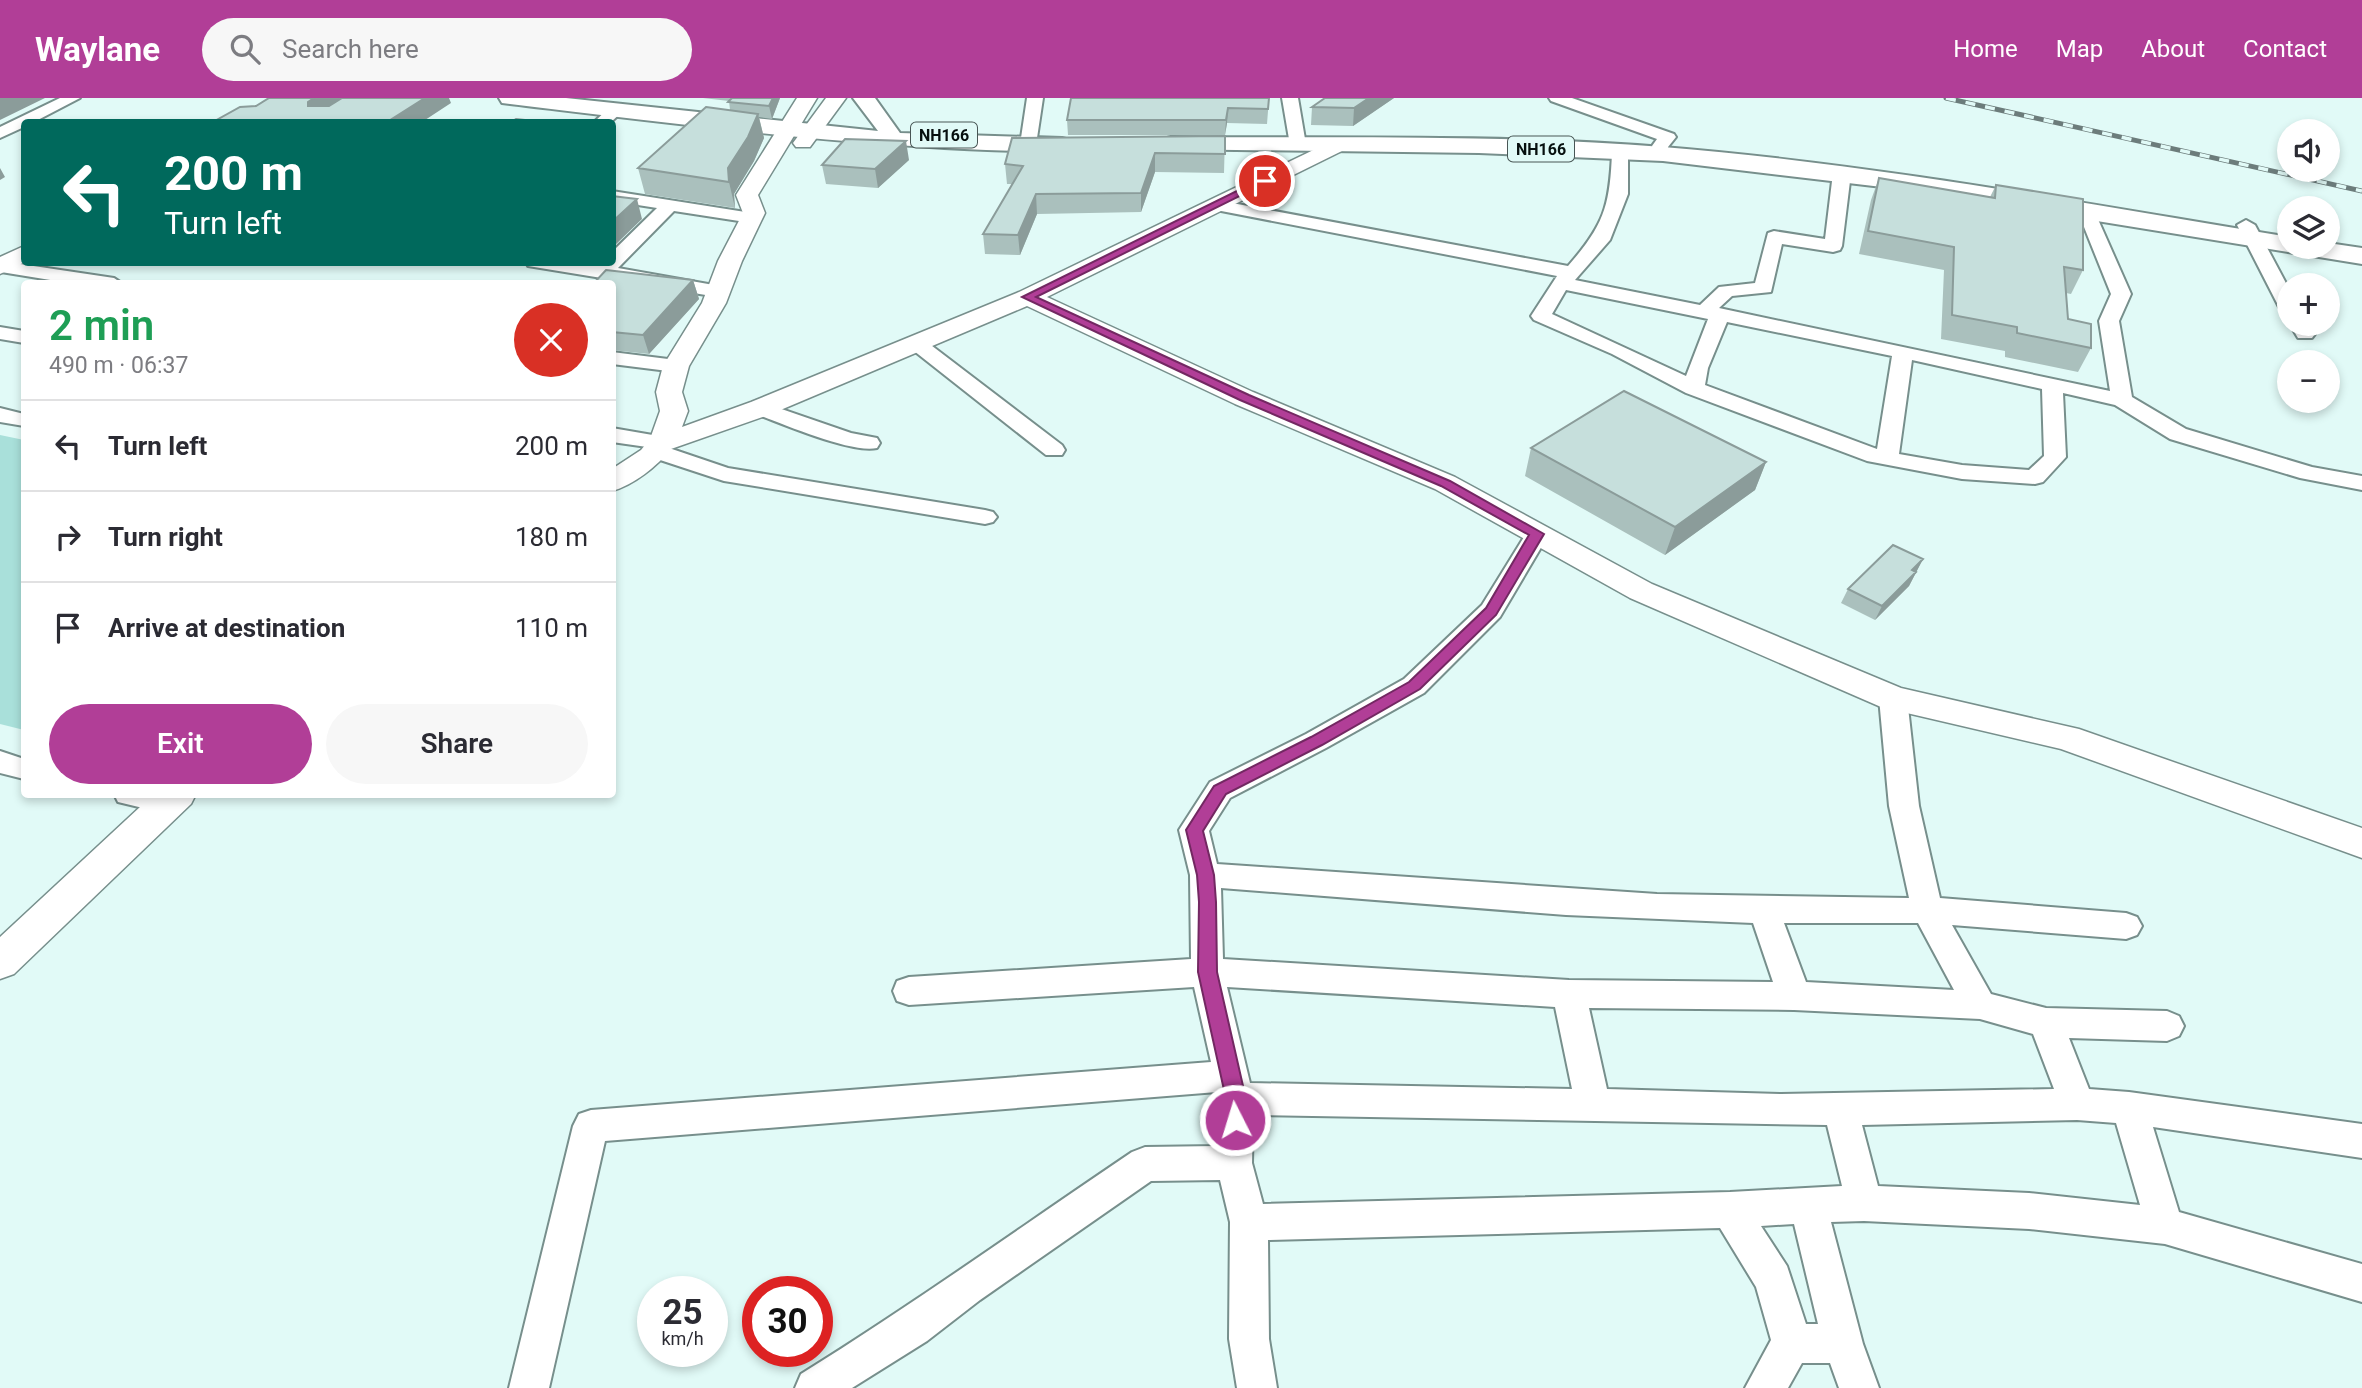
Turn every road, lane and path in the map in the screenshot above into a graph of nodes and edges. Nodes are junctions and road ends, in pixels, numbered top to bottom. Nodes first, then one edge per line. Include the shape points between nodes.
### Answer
1 (72, 98) edge
2 (510, 98) edge
3 (572, 98) edge
4 (807, 98) edge
5 (836, 98) edge
6 (864, 98) edge
7 (1035, 98) edge
8 (1290, 98) edge
9 (1557, 98) edge
10 (609, 116) edge
11 (29, 119) edge
12 (21, 123) edge
13 (802, 128) junction
14 (890, 131) junction
15 (0, 133) edge
16 (1029, 138) junction
17 (1297, 139) junction
18 (1339, 145) junction
19 (1661, 150) junction
20 (1620, 152) junction
21 (1842, 173) junction
22 (616, 197) edge
23 (670, 205) junction
24 (1216, 205) junction
25 (752, 212) junction
26 (2087, 212) junction
27 (2249, 232) junction
28 (2277, 232) edge
29 (2340, 240) edge
30 (2277, 241) edge
31 (2362, 243) edge
32 (2340, 253) edge
33 (21, 255) edge
34 (2362, 256) edge
35 (616, 259) edge
36 (563, 266) edge
37 (609, 266) edge
38 (0, 267) edge
39 (603, 272) junction
40 (1566, 278) junction
41 (87, 280) edge
42 (2277, 284) edge
43 (718, 291) junction
44 (1028, 297) junction
45 (1713, 313) junction
46 (0, 333) edge
47 (21, 336) edge
48 (916, 344) junction
49 (1903, 352) junction
50 (616, 358) edge
51 (676, 366) junction
52 (2052, 384) junction
53 (1694, 388) junction
54 (2122, 400) junction
55 (761, 408) junction
56 (0, 415) edge
57 (21, 419) edge
58 (616, 436) edge
59 (869, 443) dead end
60 (659, 447) junction
61 (1054, 450) dead end
62 (1887, 458) junction
63 (616, 479) edge
64 (2362, 483) edge
65 (985, 517) dead end
66 (1537, 534) junction
67 (1893, 698) junction
68 (0, 762) edge
69 (21, 768) edge
70 (173, 799) edge
71 (2362, 843) edge
72 (1205, 875) junction
73 (1764, 910) junction
74 (1927, 910) junction
75 (2126, 926) dead end
76 (0, 962) edge
77 (1207, 972) junction
78 (909, 991) dead end
79 (1569, 994) junction
80 (1794, 996) junction
81 (1980, 1004) junction
82 (2046, 1023) junction
83 (2166, 1026) dead end
84 (1233, 1087) junction
85 (1593, 1104) junction
86 (2077, 1104) junction
87 (2129, 1108) junction
88 (1840, 1109) junction
89 (2362, 1141) edge
90 (1234, 1163) junction
91 (1864, 1203) junction
92 (1808, 1207) junction
93 (1730, 1210) junction
94 (1249, 1222) junction
95 (2165, 1226) junction
96 (2362, 1283) edge
97 (1792, 1343) junction
98 (1843, 1344) junction
99 (529, 1388) edge
100 (815, 1388) edge
101 (1257, 1388) edge
102 (1765, 1388) edge
103 (1859, 1388) edge

1 - 11 street
2 - 10 highway, NH166
3 - 13 highway, NH166
4 - 13 street
5 - 13 street
6 - 14 highway
7 - 16 street
8 - 17 street
9 - 19 street via 1668,137
10 - 13 highway, NH166
12 - 15 street
13 - 14 highway, NH166
13 - 16 highway, NH166 via 999,145 1087,141
13 - 25 street via 768,196
14 - 16 highway, NH166
17 - 18 highway, NH166 via 1154,141
17 - 19 highway, NH166
18 - 20 highway, NH166
18 - 24 street
19 - 20 highway, NH166
19 - 21 highway, NH166
19 - 27 highway, NH166 via 1764,155 1932,176
20 - 40 street via 1619,194 1601,240
21 - 26 highway, NH166
21 - 45 street via 1833,246 1774,237 1764,289 1726,291
22 - 23 street
23 - 25 street
23 - 35 street
24 - 40 street
24 - 44 street
25 - 43 street
26 - 27 highway, NH166
26 - 54 street via 2121,294 2109,321
27 - 28 highway, NH166
27 - 30 highway, NH166
27 - 42 street
29 - 31 highway
32 - 34 highway
33 - 38 street
36 - 39 street
37 - 39 street
38 - 41 street
39 - 43 street
40 - 45 street
40 - 53 street via 1541,316
43 - 51 street
44 - 48 street
44 - 66 street via 1244,398 1446,484
45 - 49 street
45 - 53 street
46 - 47 street
48 - 55 street
48 - 61 street
49 - 52 street
49 - 62 street
50 - 51 street
51 - 60 street via 669,393 674,411
52 - 54 street
52 - 62 street via 2055,457 2035,477 1962,472
53 - 62 street via 1799,430
54 - 64 street via 2178,434 2308,473
55 - 59 street
55 - 60 street
56 - 57 street
58 - 60 street
60 - 63 street
60 - 65 street via 724,474
66 - 67 street via 1641,591
66 - 72 street via 1491,611 1414,685 1220,790 1194,830
67 - 71 street via 2067,738
67 - 74 street via 1904,806
68 - 69 street
70 - 76 street
72 - 73 street
72 - 77 street
73 - 74 street
73 - 80 street
74 - 75 street
74 - 81 street
77 - 78 street
77 - 79 street
77 - 84 street
79 - 80 street
79 - 85 street
80 - 81 street
81 - 82 street
82 - 83 street
82 - 86 street
84 - 85 street via 1395,1100
84 - 90 street
84 - 99 street via 591,1126
85 - 88 street
86 - 87 street
86 - 88 street
87 - 89 street
87 - 95 street
88 - 91 street
90 - 94 street
90 - 100 street via 1145,1164 913,1327
91 - 92 street
91 - 95 street via 2029,1211
92 - 93 street
92 - 98 street
93 - 94 street
93 - 97 street via 1773,1279
94 - 101 street via 1249,1339
95 - 96 street
97 - 98 street
97 - 102 street
98 - 103 street

